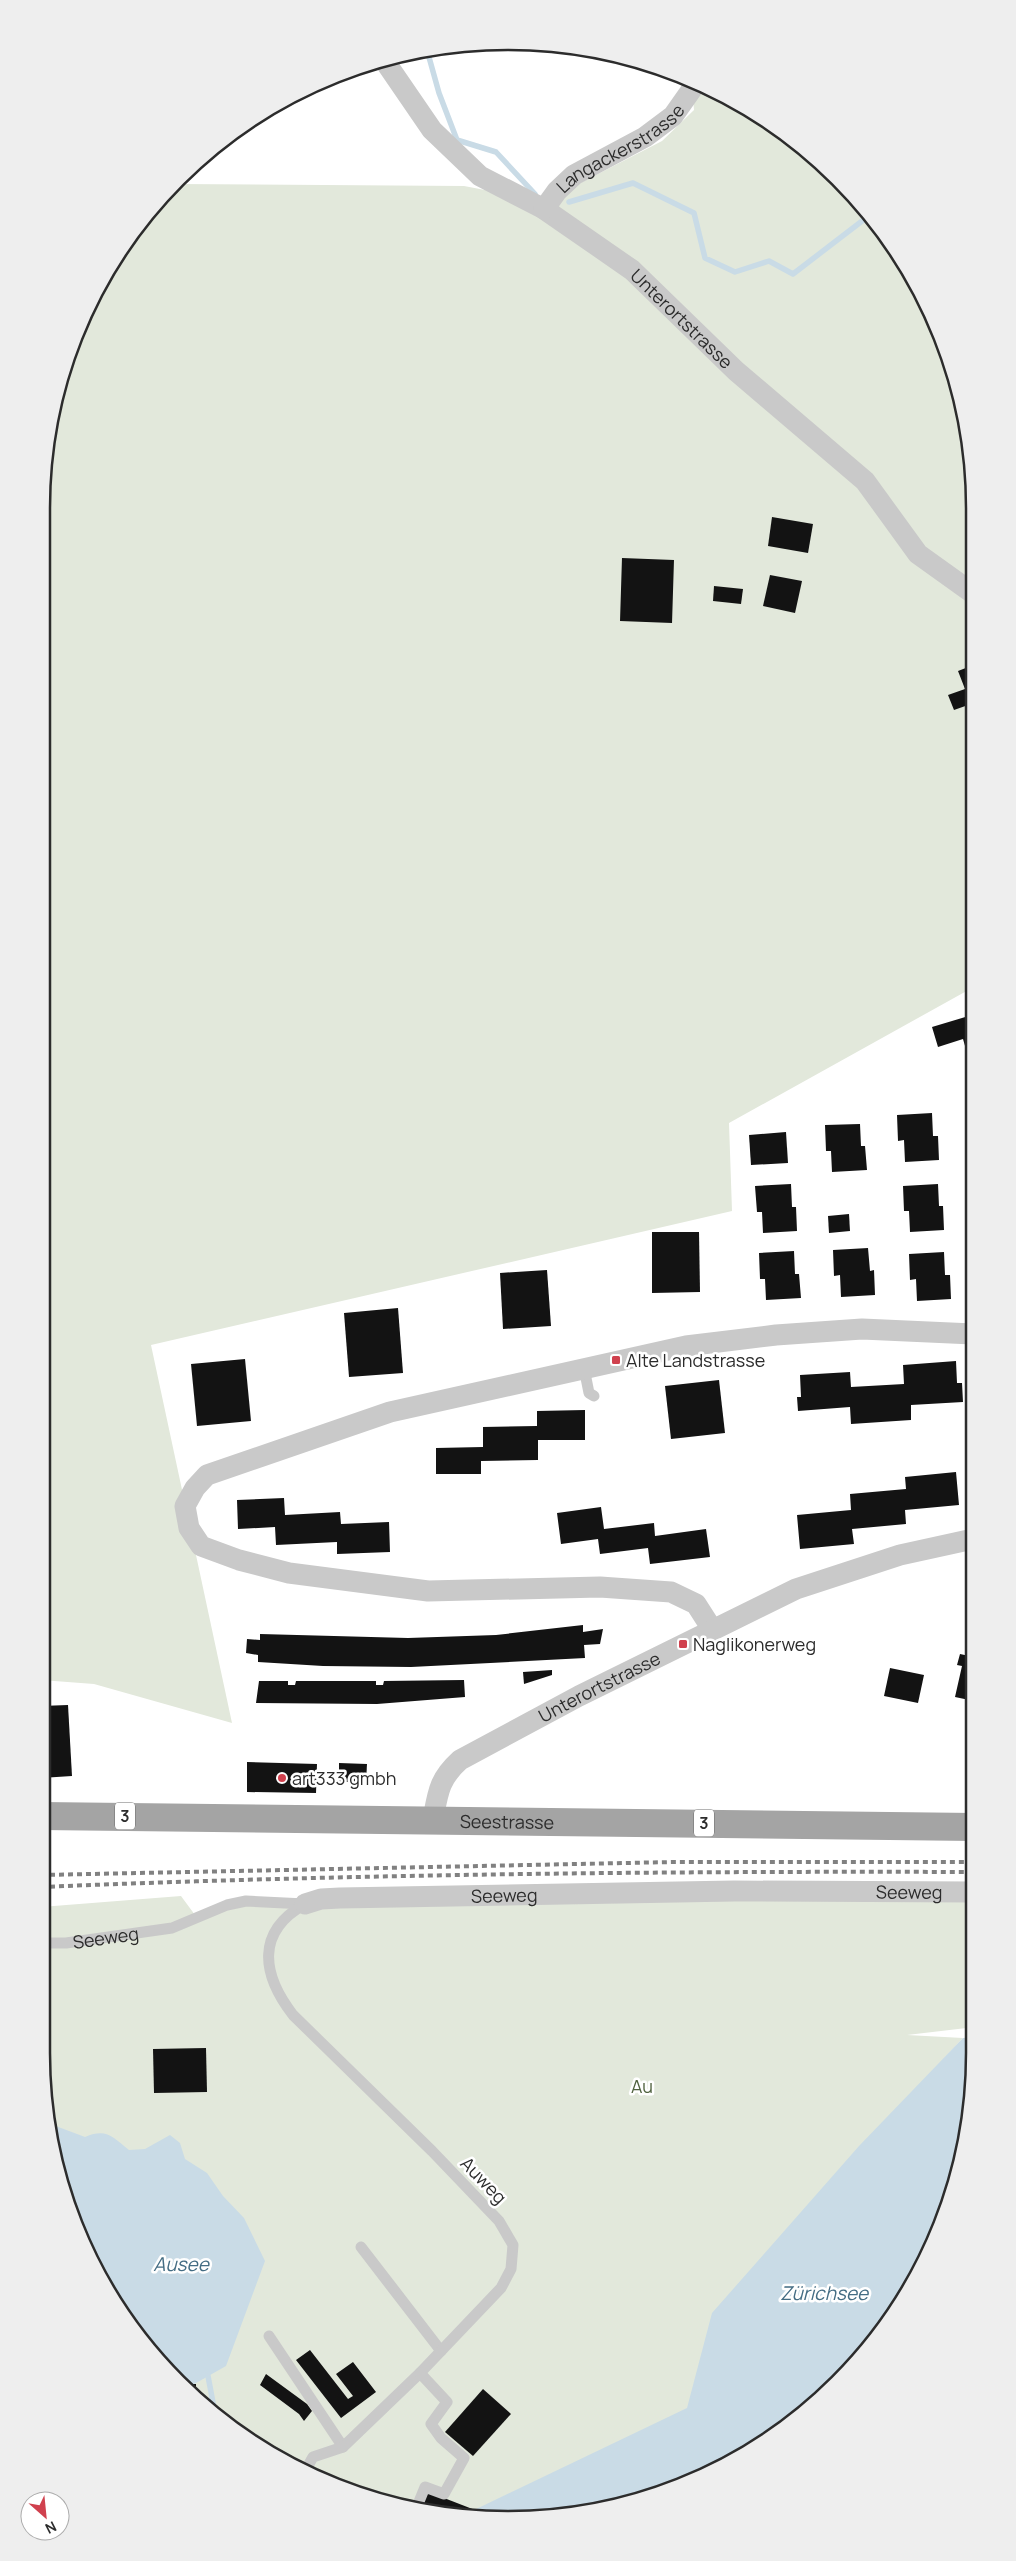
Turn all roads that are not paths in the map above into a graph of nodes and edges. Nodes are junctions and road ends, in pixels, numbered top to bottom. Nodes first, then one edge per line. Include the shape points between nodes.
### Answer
1 (388, 66) edge
2 (692, 89) edge
3 (544, 209) junction
4 (966, 588) edge
5 (966, 1334) edge
6 (584, 1368) junction
7 (594, 1396) dead end
8 (966, 1541) edge
9 (712, 1629) junction
10 (50, 1816) edge
11 (433, 1819) junction
12 (966, 1827) edge
13 (966, 1892) edge
14 (305, 1904) junction
15 (50, 1943) edge
16 (361, 2247) dead end
17 (269, 2336) dead end
18 (441, 2351) junction
19 (420, 2373) junction
20 (343, 2447) junction
21 (308, 2465) edge
22 (419, 2502) edge

1 - 3 street, Unterortstrasse via 432,130 480,176
2 - 3 street, Langackerstrasse via 673,116 645,137 574,175
3 - 4 street, Unterortstrasse via 632,270 736,371 865,481 918,554
5 - 6 street via 862,1329 776,1335 686,1346
6 - 7 lane via 589,1393
6 - 9 street via 390,1412 207,1475 185,1506 189,1528 201,1546 289,1574 428,1591 600,1587 671,1592 696,1604
8 - 9 street, Unterortstrasse via 843,1572 796,1589
9 - 11 street, Unterortstrasse via 460,1760 439,1786
10 - 11 main road, Seestrasse / 3
11 - 12 main road, Seestrasse / 3
13 - 14 street, Seeweg via 704,1891 340,1898
14 - 15 lane, Seeweg via 246,1902 227,1905 172,1928
14 - 18 lane, Auweg via 292,1911 281,1923 269,1950 270,1973 280,1998 499,2221 513,2245 511,2269 502,2288
16 - 18 lane
17 - 20 lane
18 - 19 lane, Auweg
19 - 20 lane, Auweg
19 - 22 lane via 447,2402 431,2424 441,2438 464,2458 444,2494 425,2487
20 - 21 lane, Auweg via 313,2457

